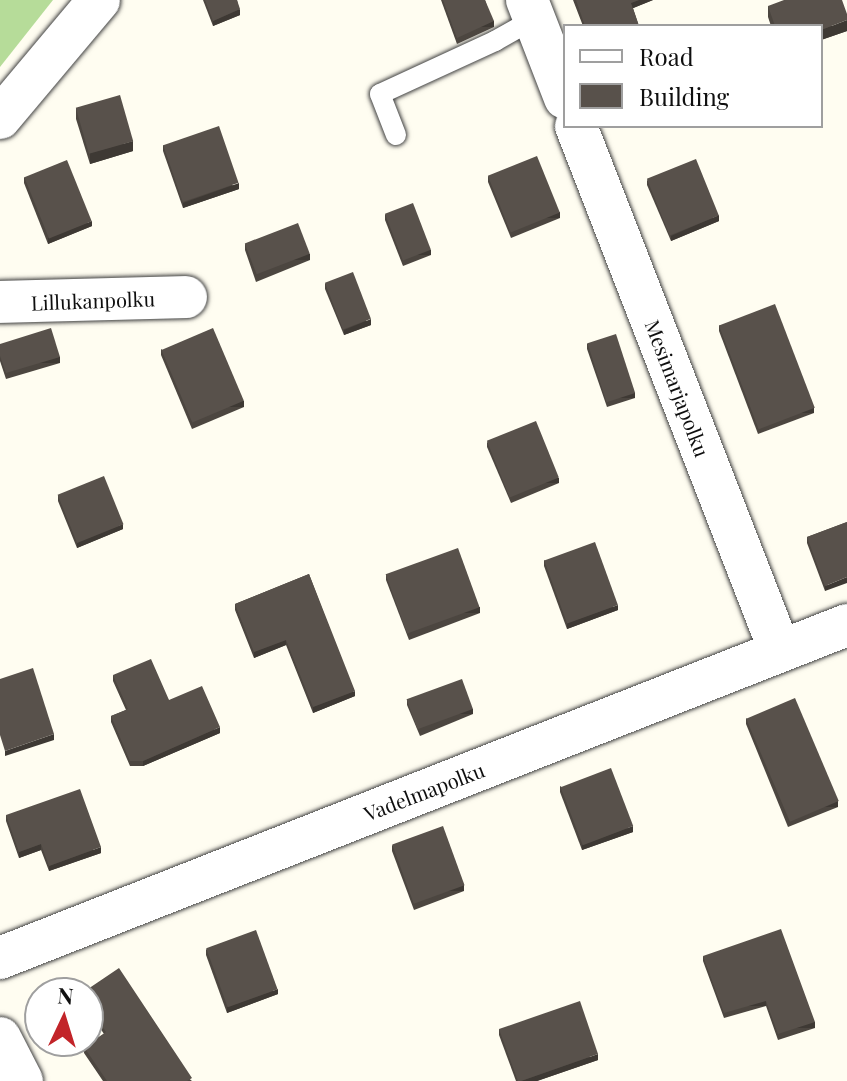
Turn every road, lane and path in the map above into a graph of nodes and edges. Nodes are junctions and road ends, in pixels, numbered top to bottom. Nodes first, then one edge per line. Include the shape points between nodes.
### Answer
1 (99, 0) edge
2 (531, 10) edge
3 (563, 93) edge
4 (0, 118) edge
5 (577, 128) edge
6 (396, 135) dead end
7 (186, 297) dead end
8 (0, 302) edge
9 (847, 625) edge
10 (780, 651) junction
11 (0, 958) edge
12 (0, 1038) edge
13 (22, 1081) edge

1 - 4 street
2 - 3 street
2 - 6 lane via 495,41 380,94
5 - 10 street, Mesimarjapolku
7 - 8 street, Lillukanpolku
9 - 10 street, Vadelmapolku
10 - 11 street, Vadelmapolku
12 - 13 street

